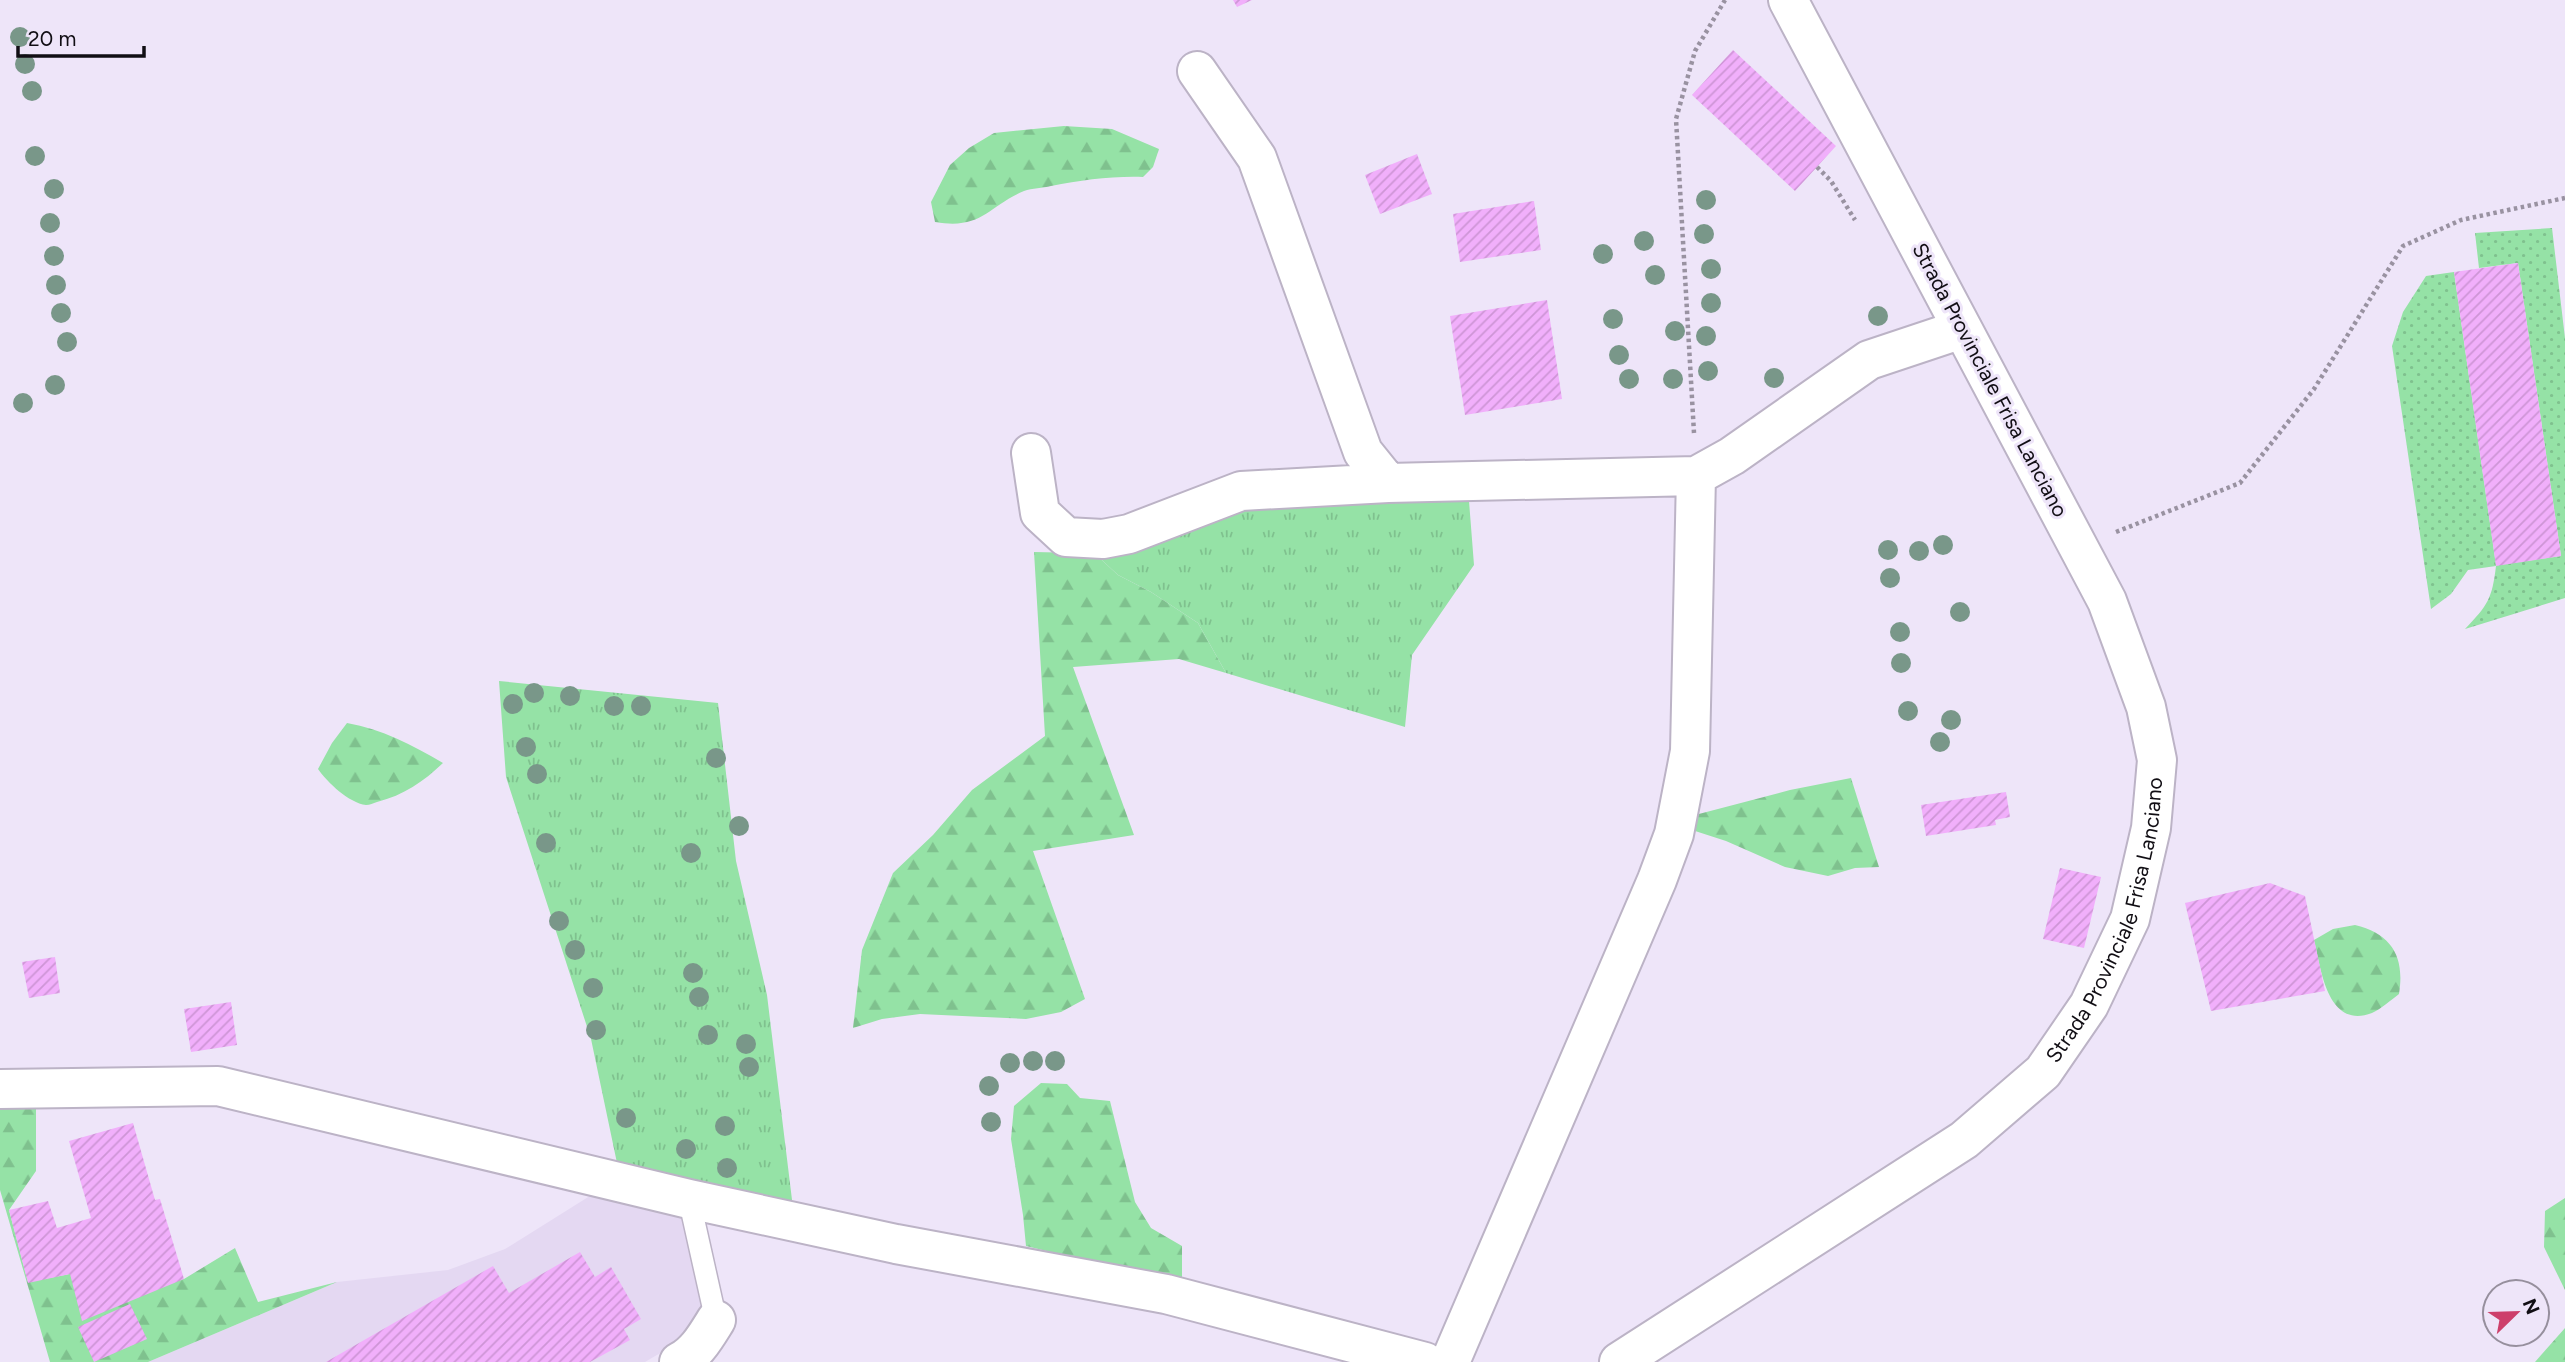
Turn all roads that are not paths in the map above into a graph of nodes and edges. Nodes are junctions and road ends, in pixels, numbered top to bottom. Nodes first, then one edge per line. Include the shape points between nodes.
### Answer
1 (1788, 0) edge
2 (1197, 71) dead end
3 (1962, 329) junction
4 (1031, 453) dead end
5 (1696, 476) junction
6 (1388, 483) junction
7 (0, 1089) edge
8 (689, 1199) junction
9 (716, 1320) joint
10 (679, 1362) edge
11 (1425, 1362) edge
12 (1450, 1362) edge
13 (1619, 1362) edge

1 - 3 street, Strada Provinciale Frisa Lanciano
2 - 6 street via 1257,158 1363,452
3 - 5 street via 1869,360
3 - 13 street, Strada Provinciale Frisa Lanciano via 2107,601 2147,707 2157,760 2151,828 2130,919 2089,1005 2043,1072 1964,1140
4 - 6 street via 1040,513 1066,537 1103,540 1129,534 1241,491
5 - 6 street
5 - 12 street via 1690,751 1674,834
7 - 8 street via 218,1086
8 - 9 lane
8 - 11 street via 896,1244 1166,1294
9 - 10 street via 704,1339

